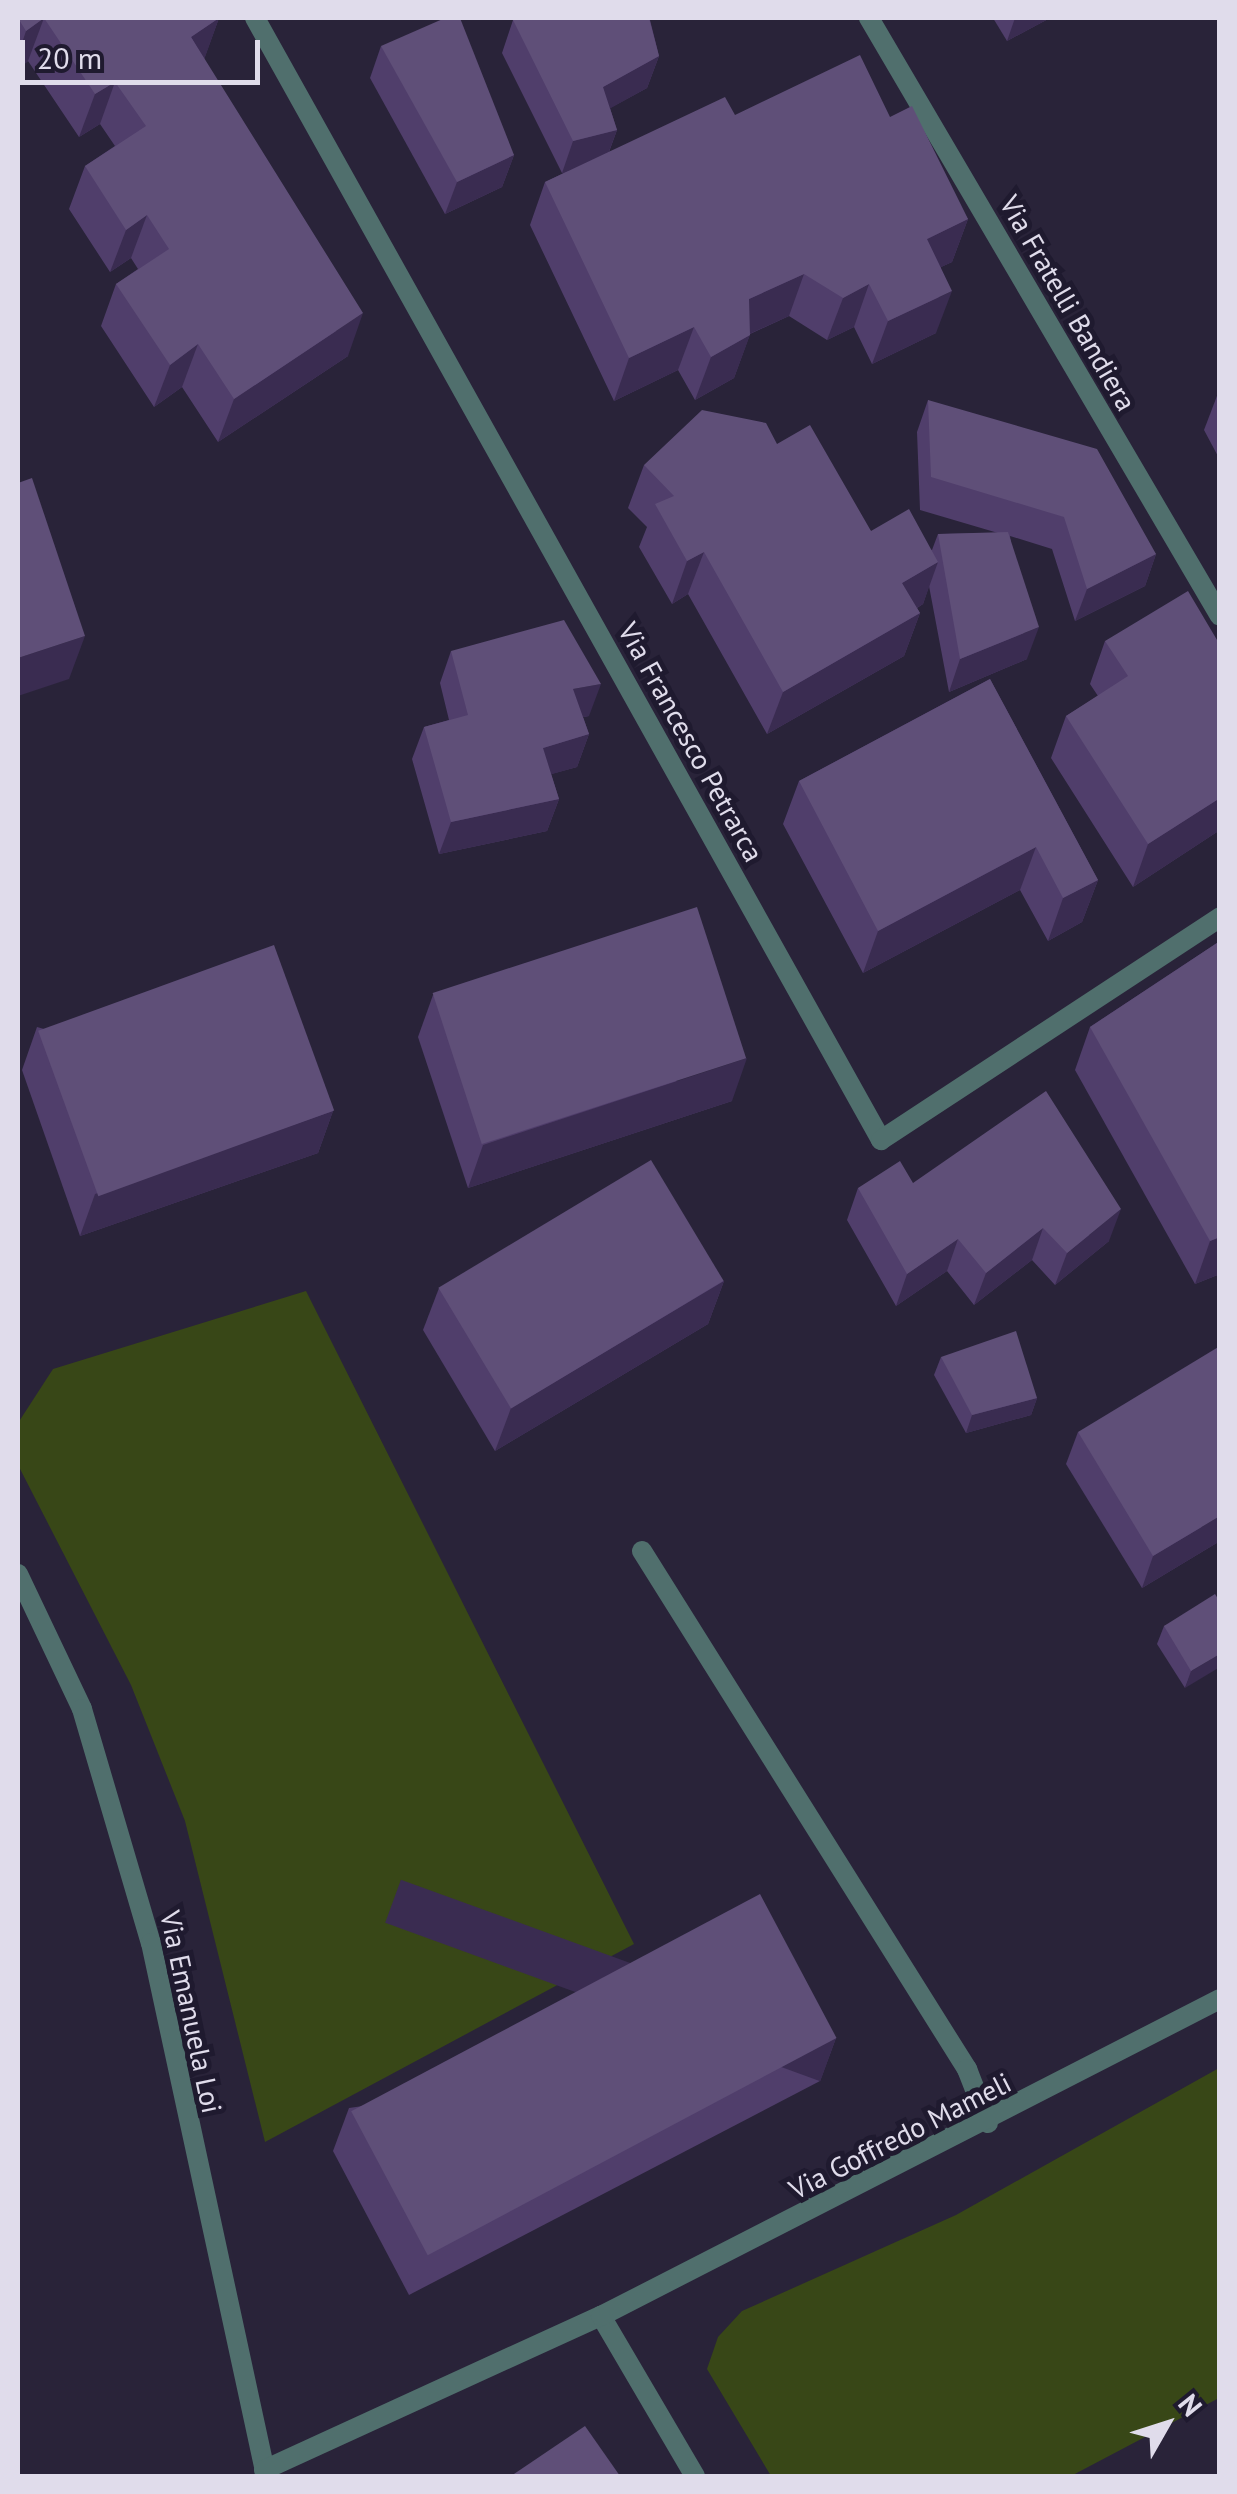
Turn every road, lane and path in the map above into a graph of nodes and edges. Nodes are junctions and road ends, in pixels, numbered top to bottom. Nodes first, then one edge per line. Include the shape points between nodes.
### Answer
1 (255, 18) edge
2 (869, 18) edge
3 (1220, 616) edge
4 (1220, 917) edge
5 (642, 1551) dead end
6 (18, 1574) edge
7 (1220, 1999) edge
8 (988, 2123) junction
9 (601, 2316) junction
10 (265, 2473) edge
11 (695, 2476) edge

1 - 4 street, Via Francesco Petrarca via 881,1140
2 - 3 street, Via Fratelli Bandiera
5 - 8 street via 967,2069
6 - 10 street, Via Emanuela Loi via 82,1709 152,1943
7 - 8 street, Via Goffredo Mameli
8 - 9 street, Via Goffredo Mameli
9 - 10 street, Via Goffredo Mameli
9 - 11 street

